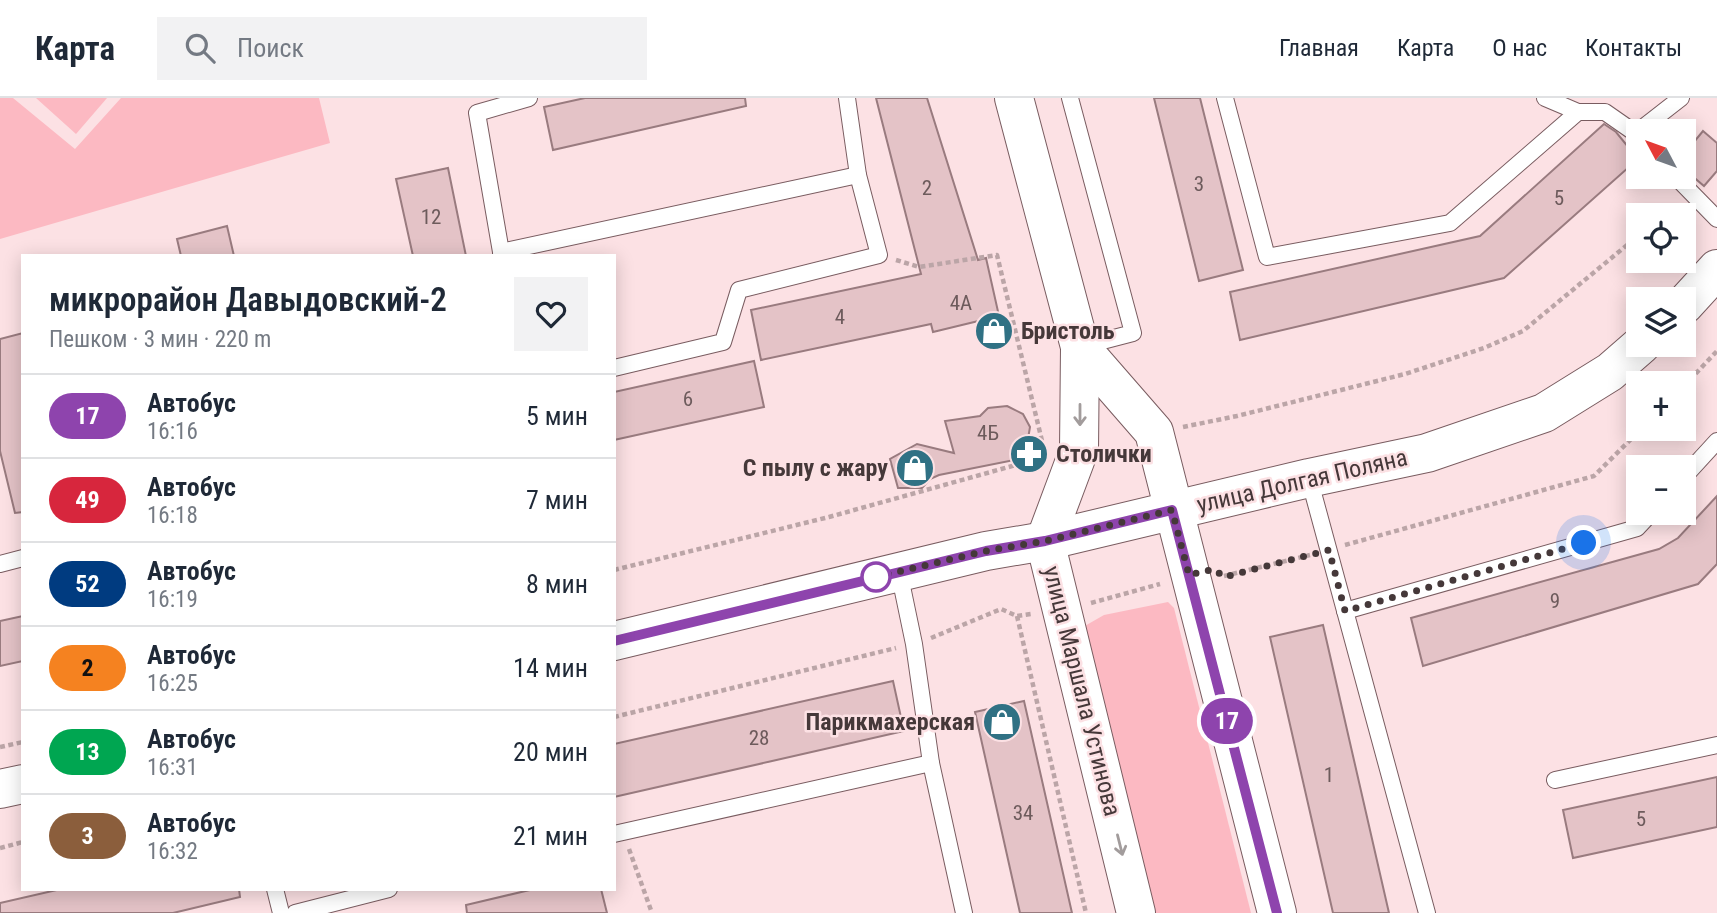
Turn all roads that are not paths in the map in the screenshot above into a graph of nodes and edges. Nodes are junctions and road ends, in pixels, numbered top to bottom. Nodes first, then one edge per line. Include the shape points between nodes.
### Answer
1 (529, 98) edge
2 (847, 98) edge
3 (1014, 98) edge
4 (1070, 98) edge
5 (1225, 98) edge
6 (1545, 98) edge
7 (1681, 98) edge
8 (1578, 111) junction
9 (1655, 119) edge
10 (1626, 126) edge
11 (858, 175) junction
12 (1688, 189) edge
13 (1717, 219) edge
14 (501, 254) edge
15 (1717, 269) edge
16 (1696, 292) edge
17 (1080, 347) junction
18 (1627, 357) edge
19 (616, 368) edge
20 (1717, 441) edge
21 (1696, 464) edge
22 (1309, 478) junction
23 (1172, 510) junction
24 (1640, 525) edge
25 (1045, 541) junction
26 (21, 559) edge
27 (0, 564) edge
28 (900, 572) junction
29 (1345, 611) junction
30 (616, 641) edge
31 (1717, 745) edge
32 (931, 763) junction
33 (1555, 780) dead end
34 (21, 784) edge
35 (0, 789) edge
36 (619, 832) edge
37 (276, 891) edge
38 (381, 891) edge
39 (281, 913) edge
40 (295, 913) edge
41 (964, 913) edge
42 (1136, 913) edge
43 (1277, 913) edge
44 (1427, 913) edge

1 - 14 lane via 477,113
2 - 11 lane
3 - 17 street, улица Маршала Устинова
4 - 17 lane via 1133,334
5 - 8 lane via 1266,257 1450,223
6 - 8 lane
7 - 9 lane
8 - 10 lane via 1605,112
11 - 14 lane
11 - 19 lane via 879,254 739,290 723,342
12 - 13 lane
15 - 16 street
17 - 23 street, улица Маршала Устинова via 1154,432
17 -> 25 street, улица Маршала Устинова via 1079,450
18 - 22 street, улица Долгая Поляна via 1544,413 1427,453
20 - 21 lane
22 - 23 street, улица Долгая Поляна
22 - 29 lane
23 - 25 street, улица Долгая Поляна
23 - 43 street, улица Маршала Устинова
24 - 29 lane
25 - 28 street, улица Долгая Поляна
25 -> 42 street, улица Маршала Устинова
26 - 27 lane
28 - 30 street, улица Долгая Поляна
28 - 32 lane
29 - 44 lane
31 - 33 lane
32 - 36 lane
32 - 41 lane
34 - 35 street
37 - 39 lane
38 - 40 lane

